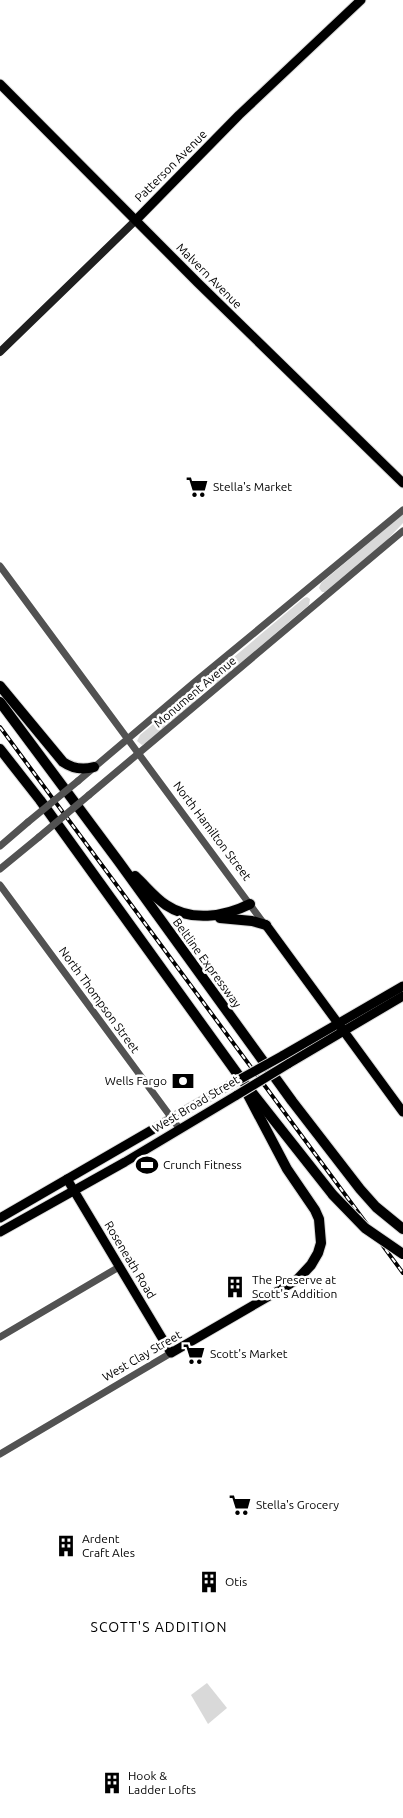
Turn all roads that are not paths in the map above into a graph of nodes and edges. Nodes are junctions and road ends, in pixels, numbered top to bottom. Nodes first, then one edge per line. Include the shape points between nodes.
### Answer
1 (361, 0) edge
2 (0, 84) edge
3 (136, 220) junction
4 (0, 352) edge
5 (403, 483) edge
6 (403, 510) edge
7 (403, 531) edge
8 (0, 566) edge
9 (0, 686) edge
10 (0, 702) edge
11 (127, 740) junction
12 (0, 749) edge
13 (138, 755) junction
14 (94, 767) junction
15 (0, 846) edge
16 (119, 862) junction
17 (0, 869) edge
18 (0, 885) edge
19 (250, 904) junction
20 (206, 916) junction
21 (266, 925) junction
22 (403, 986) edge
23 (403, 996) edge
24 (341, 1027) junction
25 (239, 1076) junction
26 (403, 1112) edge
27 (172, 1118) junction
28 (179, 1128) junction
29 (67, 1179) junction
30 (74, 1191) junction
31 (0, 1218) edge
32 (403, 1229) edge
33 (0, 1232) edge
34 (403, 1254) edge
35 (119, 1267) junction
36 (297, 1280) joint
37 (0, 1338) edge
38 (170, 1353) junction
39 (0, 1454) edge

1 - 3 main road, Patterson Avenue via 239,115
2 - 3 main road, Malvern Avenue
3 - 4 main road, Patterson Avenue
3 - 5 main road, Malvern Avenue
6 - 11 street, Monument Avenue
7 - 13 street, Monument Avenue
8 - 11 street, North Hamilton Street
9 - 14 highway via 63,762 80,769
10 - 16 highway, Beltline Expressway
11 - 13 street, North Hamilton Street
11 - 14 street, Monument Avenue
12 - 25 highway
13 - 17 street, Monument Avenue, bridge
13 - 19 street, North Hamilton Street
14 - 15 street, Monument Avenue, bridge
16 - 20 highway via 166,905 184,913
16 - 32 highway, Beltline Expressway via 314,1131 360,1189
18 - 27 street, North Thompson Street
19 - 20 highway via 236,911
19 - 21 street, North Hamilton Street
20 - 21 highway
21 - 24 main road, North Hamilton Street
22 - 24 main road, West Broad Street
23 - 24 main road, West Broad Street
24 - 26 main road, North Hamilton Street
24 - 27 main road, West Broad Street, bridge
24 - 28 main road, West Broad Street, bridge via 288,1064
25 - 34 highway, bridge via 333,1195 365,1228
25 - 36 highway via 287,1169 319,1219 319,1248
27 - 28 street, North Thompson Street
27 - 29 main road, West Broad Street
28 - 30 main road, West Broad Street
29 - 30 main road, Roseneath Road
29 - 31 main road, West Broad Street
30 - 33 main road, West Broad Street
30 - 35 main road, Roseneath Road
35 - 37 street
35 - 38 main road, Roseneath Road
36 - 38 main road, West Clay Street
38 - 39 street, West Clay Street

